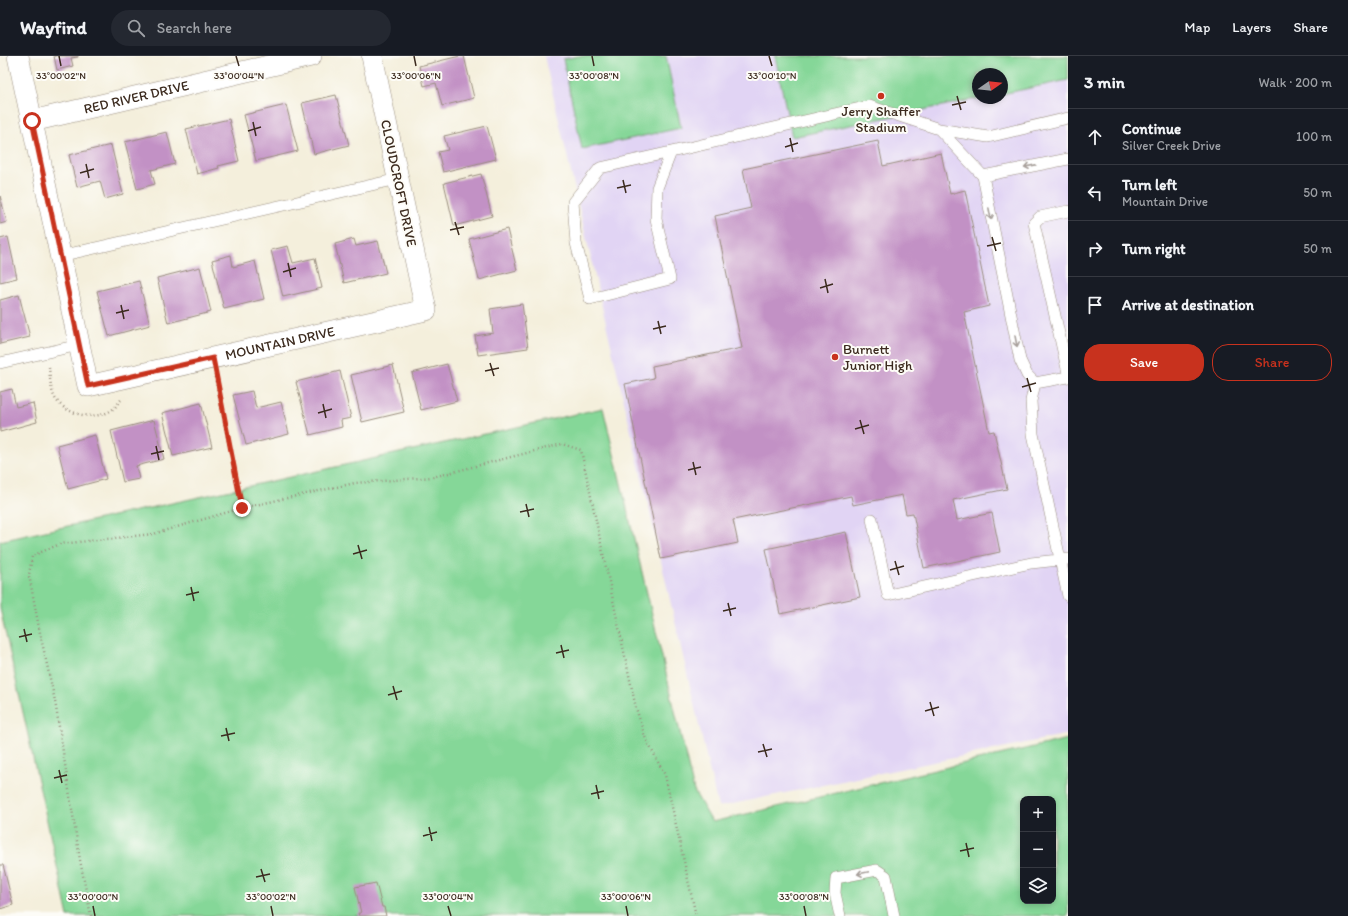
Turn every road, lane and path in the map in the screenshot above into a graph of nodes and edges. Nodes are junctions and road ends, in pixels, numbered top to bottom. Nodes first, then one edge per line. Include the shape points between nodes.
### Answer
1 (18, 56) edge
2 (311, 56) edge
3 (372, 56) edge
4 (1068, 118) edge
5 (32, 121) junction
6 (939, 129) junction
7 (672, 152) junction
8 (1068, 159) edge
9 (983, 176) junction
10 (398, 179) junction
11 (1068, 210) edge
12 (60, 256) junction
13 (426, 310) joint
14 (79, 345) junction
15 (213, 358) junction
16 (0, 363) edge
17 (1068, 373) edge
18 (1068, 377) edge
19 (1035, 383) junction
20 (242, 508) junction
21 (872, 519) dead end
22 (1064, 560) edge
23 (1068, 596) edge
24 (91, 916) edge
25 (696, 916) edge
26 (840, 916) edge
27 (894, 916) edge

1 - 5 street
2 - 5 street, RED RIVER DRIVE
3 - 10 street, CLOUDCROFT DRIVE
4 - 6 lane via 988,137
5 - 12 street
6 - 7 lane via 869,106
6 - 9 lane
7 - 7 lane via 657,188 656,219 670,279 590,299 576,243 573,202 600,168
8 -> 9 lane
9 -> 19 lane via 1020,360 1026,375
10 - 12 lane
10 - 13 street, CLOUDCROFT DRIVE
11 - 17 lane via 1040,217 1034,224
12 - 14 street
13 - 15 street, MOUNTAIN DRIVE
14 - 15 street, MOUNTAIN DRIVE via 88,386
14 - 16 lane
15 - 20 path
18 - 19 lane
19 - 22 lane via 1031,401 1034,434
20 - 24 path via 153,534 60,544 32,556 29,575 55,700
20 - 25 path via 355,482 433,477 562,444 581,450 636,708 645,737 665,775
21 - 22 lane via 888,595 1030,563
22 - 23 lane
27 -> 26 lane via 886,876 877,870 836,878 835,893

